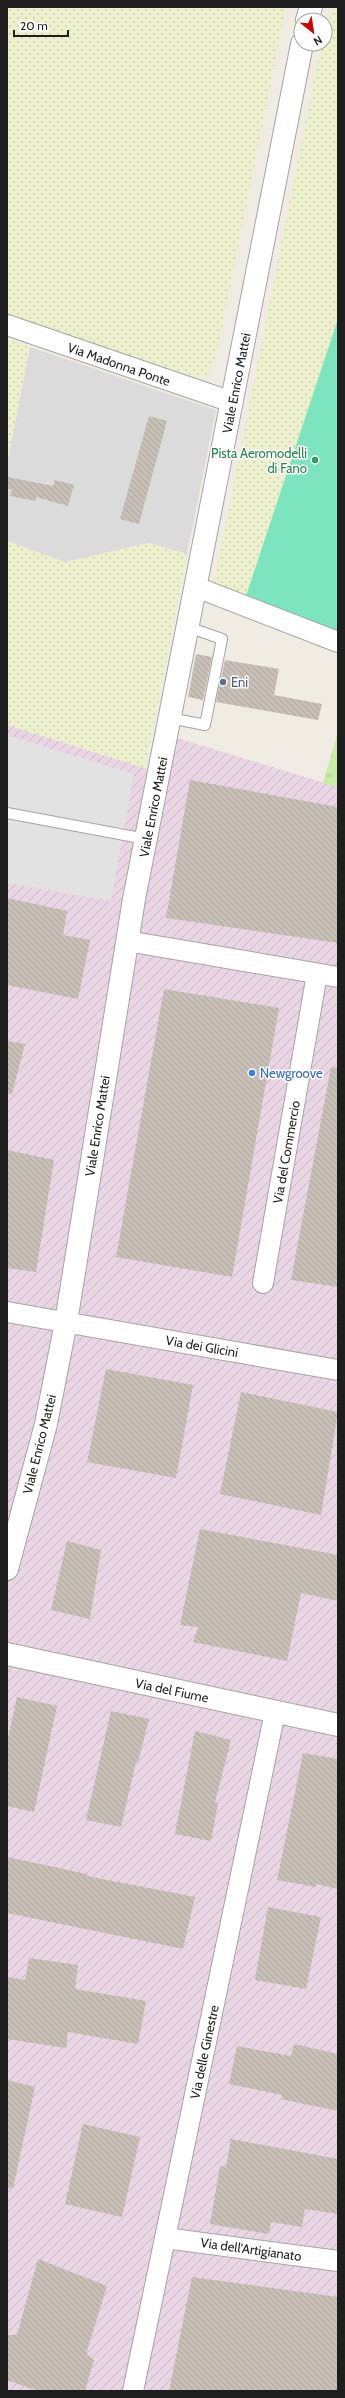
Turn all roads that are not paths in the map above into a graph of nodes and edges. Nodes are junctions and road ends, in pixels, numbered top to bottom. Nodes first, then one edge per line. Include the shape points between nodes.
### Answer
1 (300, 52) edge
2 (7, 325) edge
3 (232, 402) junction
4 (196, 587) junction
5 (188, 627) junction
6 (338, 642) edge
7 (170, 718) junction
8 (7, 813) edge
9 (146, 839) junction
10 (127, 940) junction
11 (317, 974) junction
12 (338, 977) edge
13 (263, 1283) dead end
14 (7, 1312) edge
15 (66, 1322) junction
16 (338, 1370) edge
17 (7, 1570) edge
18 (7, 1654) edge
19 (275, 1712) junction
20 (338, 1725) edge
21 (165, 2238) junction
22 (338, 2261) edge
23 (133, 2391) edge

1 - 3 street, Viale Enrico Mattei
2 - 3 street, Via Madonna Ponte
3 - 4 street, Viale Enrico Mattei
4 - 5 street, Viale Enrico Mattei
4 - 6 street
5 - 7 street, Viale Enrico Mattei
5 - 7 lane via 222,639 205,725
7 - 9 street, Viale Enrico Mattei
8 - 9 lane
9 - 10 street, Viale Enrico Mattei
10 - 11 street
10 - 15 street, Viale Enrico Mattei
11 - 12 street
11 - 13 street, Via del Commercio
14 - 15 street, Via dei Glicini
15 - 16 street, Via dei Glicini
15 - 17 street, Viale Enrico Mattei via 46,1424
18 - 19 street, Via del Fiume
19 - 20 street, Via del Fiume
19 - 21 street, Via delle Ginestre
21 - 22 street, Via dell'Artigianato
21 - 23 street, Via delle Ginestre

